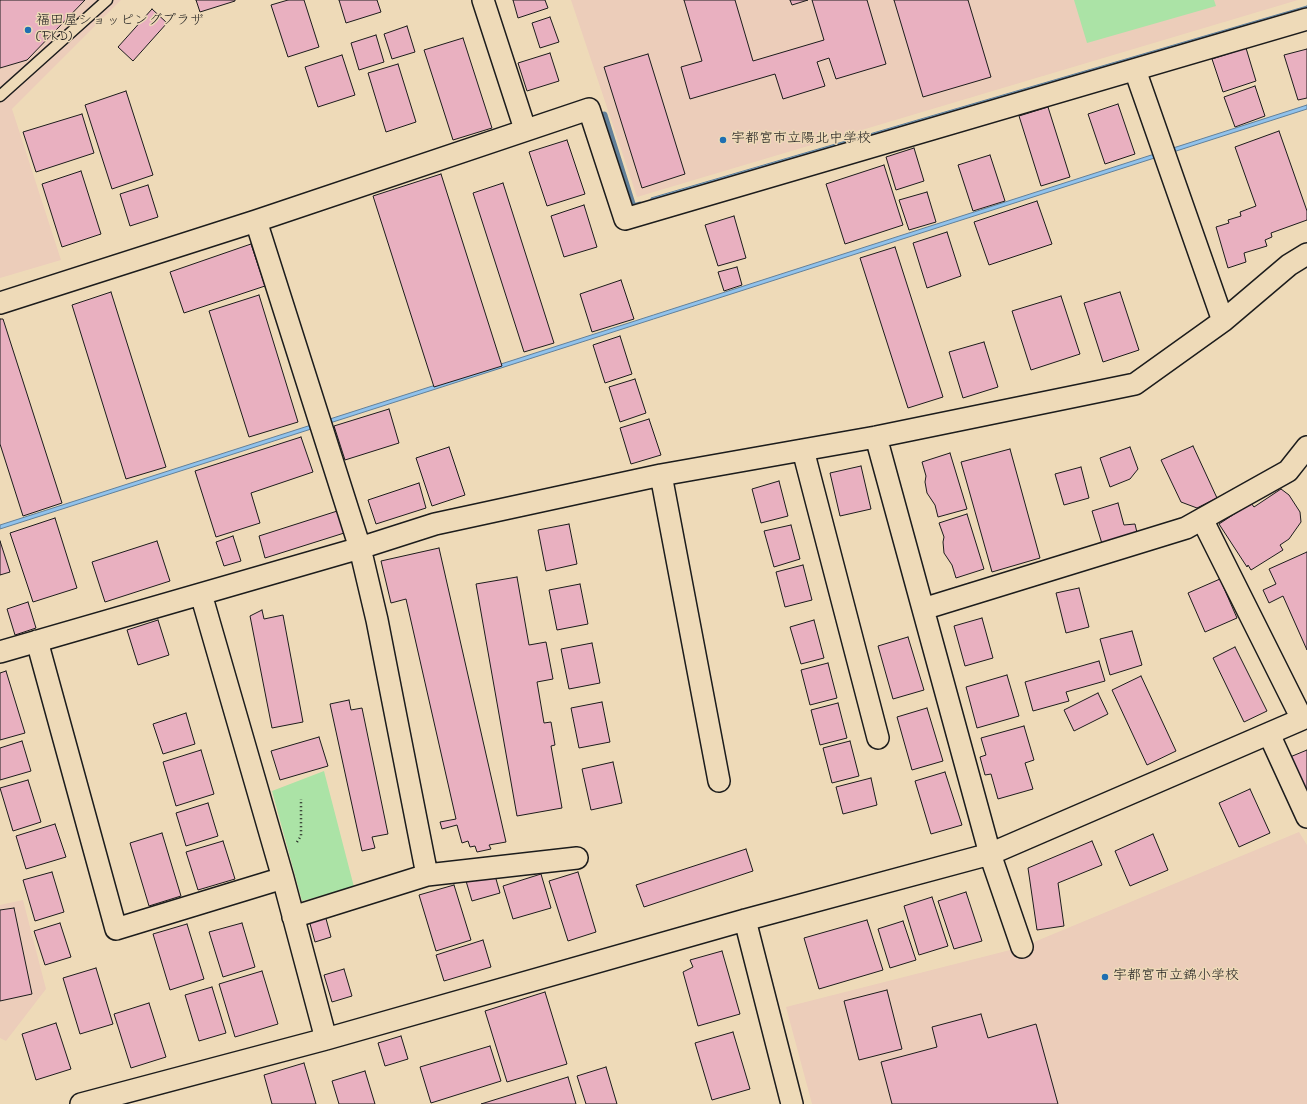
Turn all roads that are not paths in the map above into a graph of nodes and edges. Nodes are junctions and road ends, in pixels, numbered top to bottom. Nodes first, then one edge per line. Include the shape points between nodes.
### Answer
1 (107, 0) edge
2 (483, 0) edge
3 (1307, 19) edge
4 (1135, 70) junction
5 (0, 96) edge
6 (525, 130) junction
7 (256, 220) junction
8 (1307, 254) edge
9 (0, 303) edge
10 (1223, 321) junction
11 (876, 437) junction
12 (1307, 447) edge
13 (802, 450) junction
14 (1307, 464) edge
15 (1288, 471) junction
16 (661, 475) junction
17 (1202, 519) junction
18 (360, 548) junction
19 (202, 594) junction
20 (923, 610) junction
21 (37, 641) junction
22 (0, 652) edge
23 (1304, 718) edge
24 (1269, 734) junction
25 (878, 738) dead end
26 (719, 781) dead end
27 (1307, 817) edge
28 (990, 854) junction
29 (577, 858) dead end
30 (427, 874) junction
31 (283, 878) junction
32 (293, 917) junction
33 (745, 920) junction
34 (1022, 948) dead end
35 (326, 1039) junction
36 (81, 1104) edge
37 (792, 1104) edge

1 - 5 lane
2 - 6 street
3 - 4 street
4 - 6 street via 625,219 589,109
4 - 10 street
6 - 7 street
7 - 9 street
7 - 18 street
8 - 10 street via 1289,264
10 - 11 street via 1135,384
11 - 13 street
11 - 20 street
12 - 15 street
13 - 16 street
13 - 25 street
14 - 15 street
15 - 17 street
16 - 18 street via 435,524
16 - 26 street
17 - 20 street via 1186,528
17 - 23 street
18 - 19 street
18 - 30 street via 377,620
19 - 21 street
19 - 31 street
20 - 28 street
21 - 22 street
21 - 31 street via 116,929
23 - 24 street
24 - 27 street
24 - 28 street
28 - 33 street
28 - 34 street
29 - 30 street
30 - 32 street
31 - 32 street
32 - 35 street
33 - 35 street
33 - 37 street
35 - 36 street

